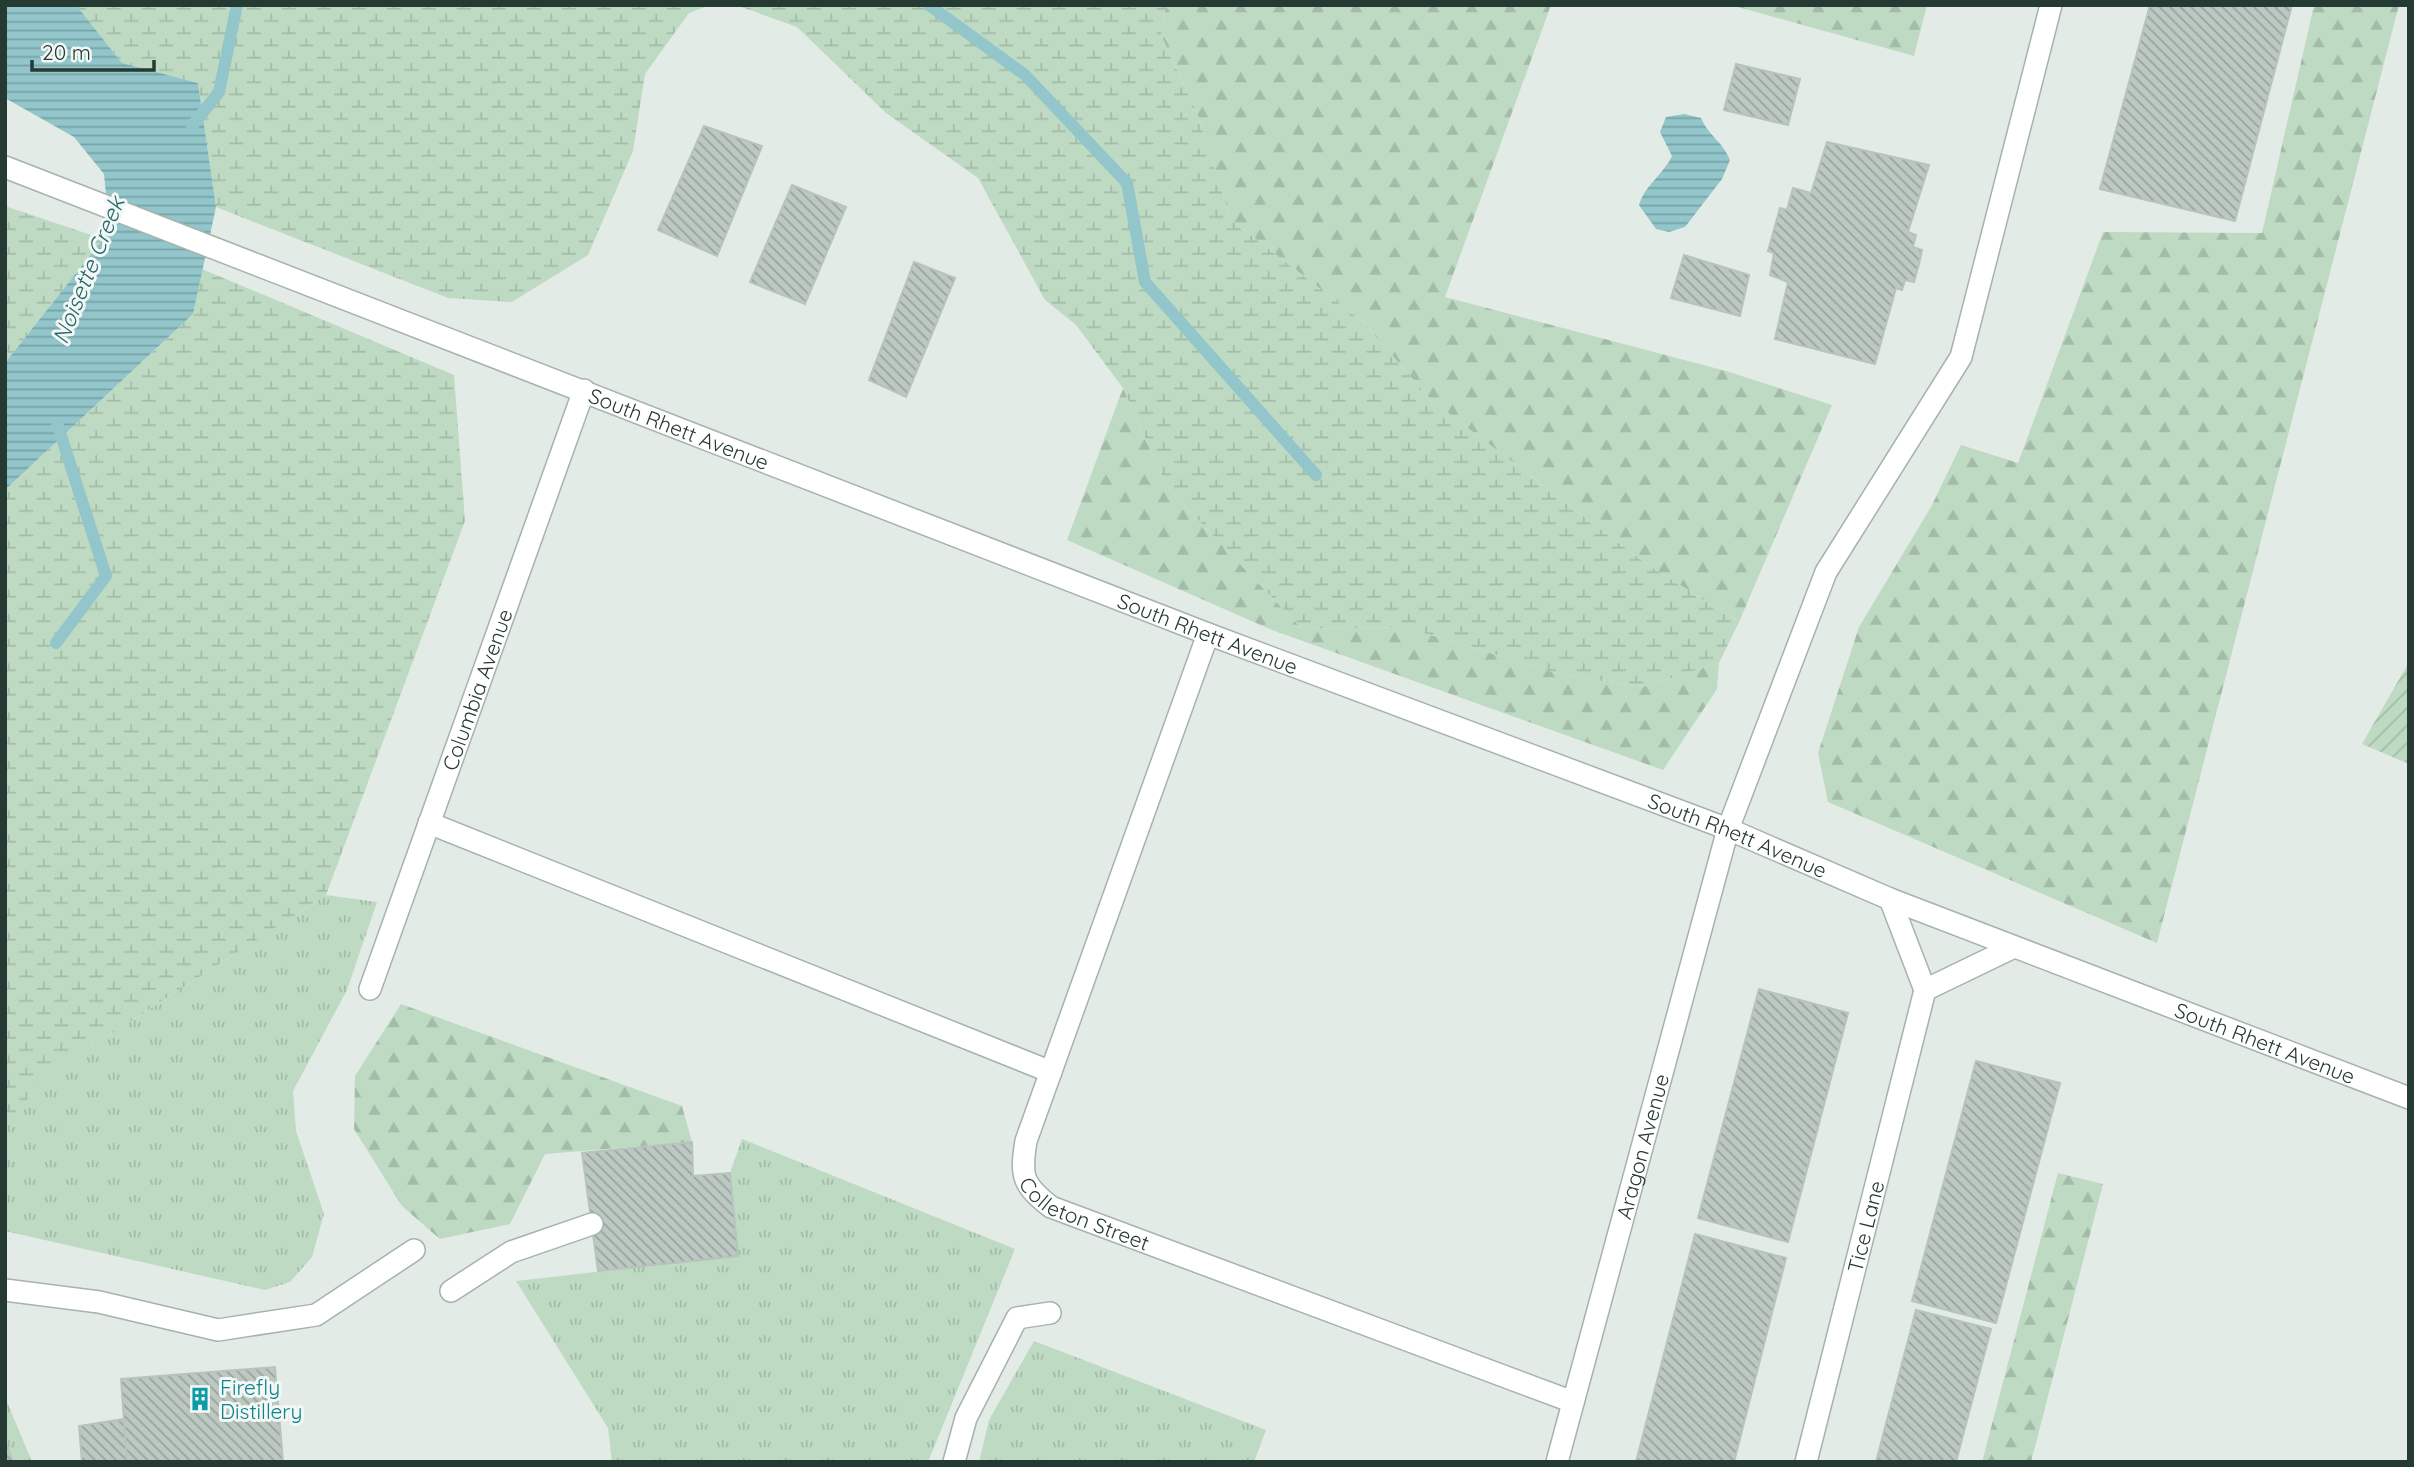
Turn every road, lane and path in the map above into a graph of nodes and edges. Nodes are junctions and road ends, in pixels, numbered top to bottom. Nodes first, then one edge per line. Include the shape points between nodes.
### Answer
1 (2051, 5) edge
2 (5, 167) edge
3 (583, 390) junction
4 (1208, 634) junction
5 (429, 822) junction
6 (1728, 829) junction
7 (1890, 900) junction
8 (2014, 947) junction
9 (370, 989) dead end
10 (1925, 990) junction
11 (1051, 1072) junction
12 (2409, 1098) edge
13 (592, 1224) dead end
14 (414, 1250) dead end
15 (5, 1290) edge
16 (450, 1291) dead end
17 (1050, 1313) dead end
18 (1573, 1402) junction
19 (954, 1462) edge
20 (1558, 1462) edge
21 (1806, 1462) edge

1 - 6 street, Aragon Avenue via 1961,357 1826,572
2 - 3 street, South Rhett Avenue
3 - 4 street, South Rhett Avenue
3 - 5 street, Columbia Avenue
4 - 6 street, South Rhett Avenue
4 - 11 street, Colleton Street
5 - 9 street, Columbia Avenue
5 - 11 street
6 - 7 street, South Rhett Avenue
6 - 18 street, Aragon Avenue
7 - 8 street, South Rhett Avenue
7 - 10 street
8 - 10 street
8 - 12 street, South Rhett Avenue
10 - 21 street, Tice Lane
11 - 18 street, Colleton Street via 1026,1141 1022,1168 1029,1190 1051,1207
13 - 16 street via 511,1252
14 - 15 street via 316,1315 218,1330 99,1302
17 - 19 street via 1017,1318 966,1418
18 - 20 street, Aragon Avenue

